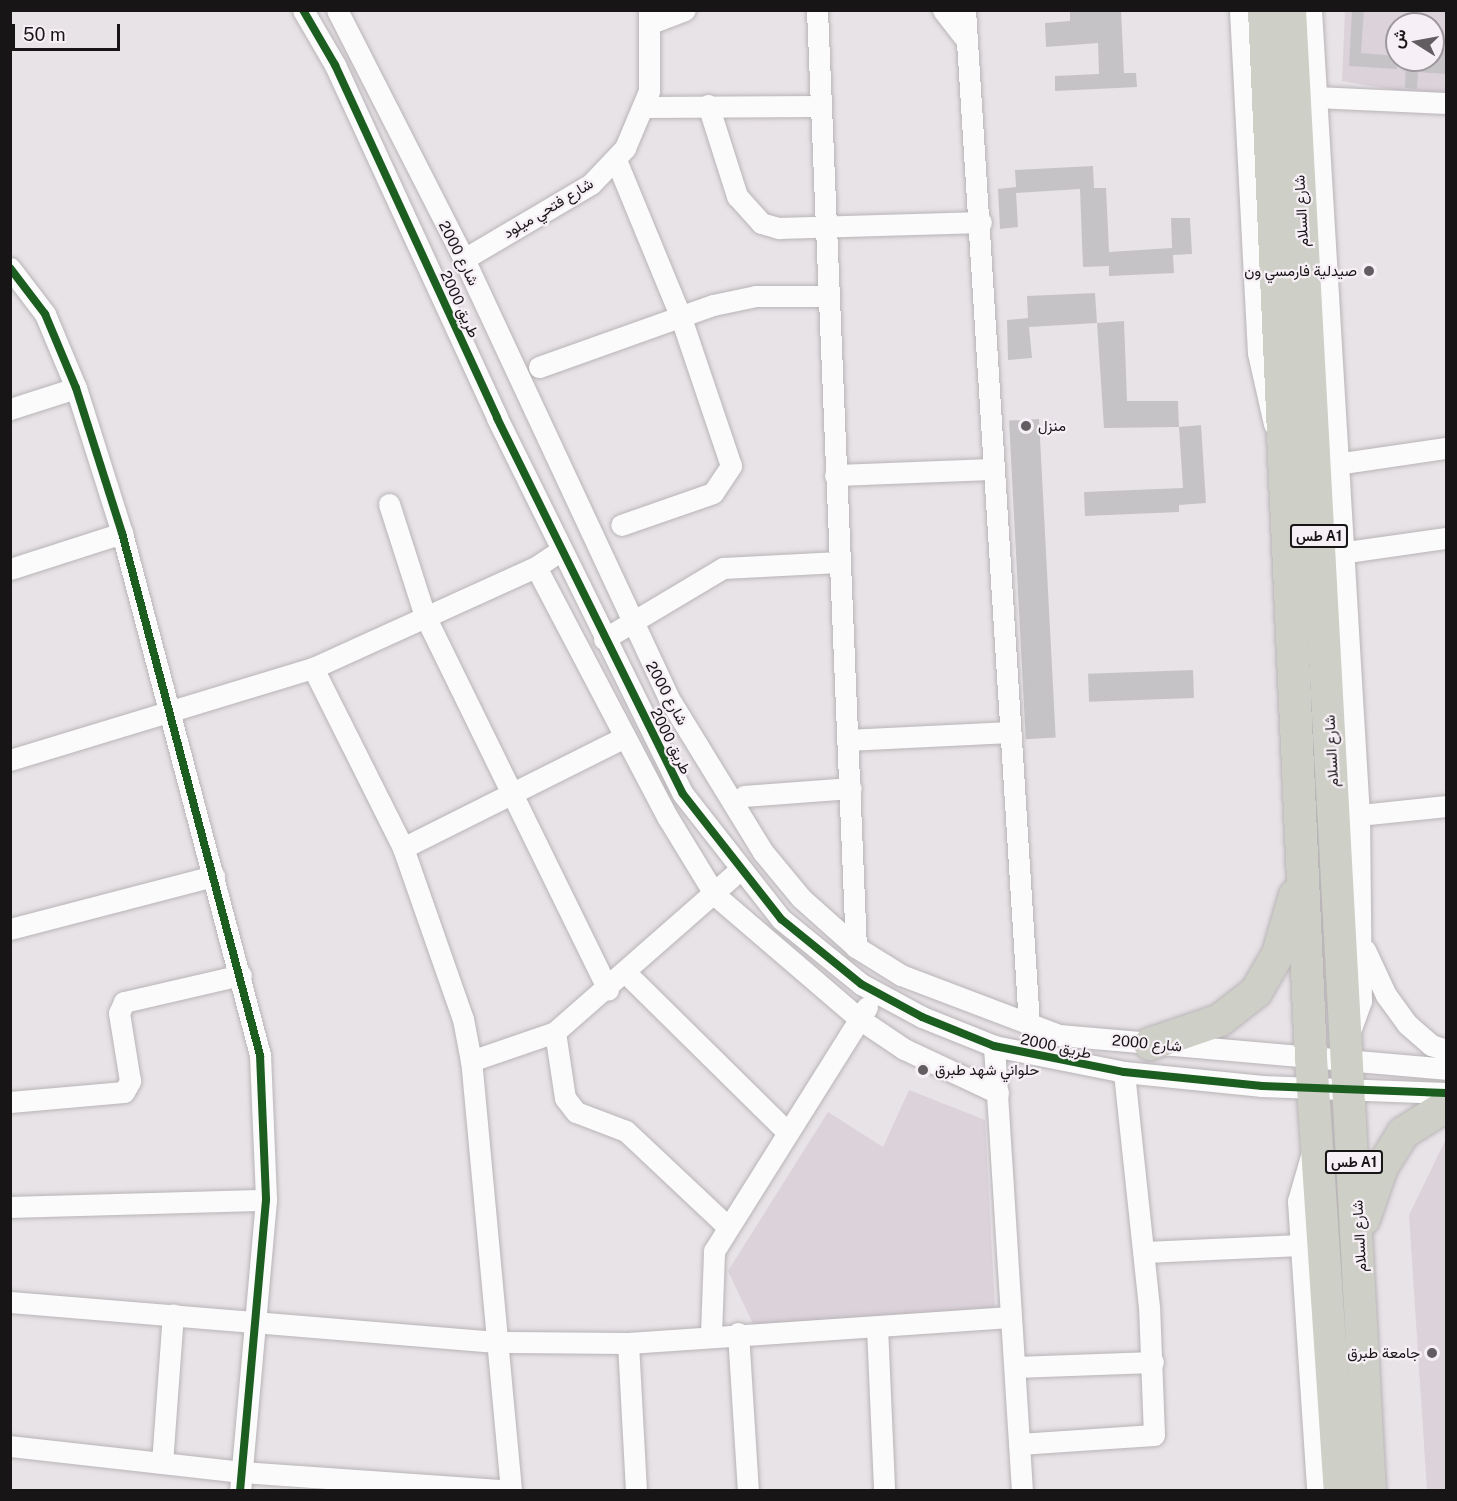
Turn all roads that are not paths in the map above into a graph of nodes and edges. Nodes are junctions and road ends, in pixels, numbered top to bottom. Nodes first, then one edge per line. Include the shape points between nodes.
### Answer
1 (303, 10) edge
2 (337, 10) edge
3 (685, 10) edge
4 (817, 10) edge
5 (943, 10) edge
6 (965, 10) edge
7 (1240, 10) edge
8 (1264, 10) edge
9 (1290, 10) edge
10 (1311, 10) edge
11 (650, 17) edge
12 (967, 41) junction
13 (1315, 97) junction
14 (1446, 103) edge
15 (708, 105) junction
16 (819, 106) junction
17 (645, 107) junction
18 (616, 160) junction
19 (411, 161) junction
20 (386, 176) junction
21 (981, 222) junction
22 (824, 227) junction
23 (464, 259) junction
24 (10, 268) edge
25 (826, 296) junction
26 (680, 315) junction
27 (539, 367) dead end
28 (76, 388) junction
29 (10, 409) edge
30 (1446, 448) edge
31 (1286, 455) junction
32 (1336, 464) junction
33 (993, 469) junction
34 (835, 475) junction
35 (389, 504) dead end
36 (621, 525) dead end
37 (122, 533) junction
38 (1446, 538) edge
39 (561, 550) junction
40 (1340, 553) junction
41 (839, 562) junction
42 (536, 567) junction
43 (10, 569) edge
44 (425, 616) junction
45 (631, 626) junction
46 (604, 639) junction
47 (313, 668) junction
48 (169, 710) junction
49 (1010, 732) junction
50 (625, 737) junction
51 (847, 740) junction
52 (10, 760) edge
53 (851, 788) junction
54 (510, 794) junction
55 (744, 796) dead end
56 (1446, 806) edge
57 (1359, 815) junction
58 (403, 848) junction
59 (1301, 856) junction
60 (738, 870) junction
61 (214, 876) junction
62 (715, 895) junction
63 (10, 929) edge
64 (1363, 944) junction
65 (856, 947) junction
66 (626, 973) junction
67 (241, 975) junction
68 (608, 990) junction
69 (875, 992) junction
70 (861, 1020) junction
71 (1029, 1025) junction
72 (555, 1032) junction
73 (1150, 1044) junction
74 (994, 1046) junction
75 (1446, 1050) edge
76 (1311, 1058) junction
77 (471, 1061) junction
78 (1347, 1063) junction
79 (1446, 1069) edge
80 (1125, 1072) junction
81 (1313, 1088) junction
82 (998, 1093) junction
83 (1446, 1093) edge
84 (10, 1102) edge
85 (1446, 1106) edge
86 (786, 1131) junction
87 (1317, 1140) junction
88 (266, 1200) junction
89 (10, 1207) edge
90 (728, 1227) junction
91 (1360, 1234) junction
92 (1301, 1245) junction
93 (1144, 1252) junction
94 (10, 1302) edge
95 (173, 1314) junction
96 (1010, 1317) junction
97 (254, 1320) junction
98 (877, 1327) junction
99 (738, 1333) junction
100 (711, 1334) junction
101 (499, 1342) junction
102 (628, 1343) junction
103 (1152, 1362) junction
104 (1015, 1367) junction
105 (1019, 1444) junction
106 (10, 1446) edge
107 (162, 1463) junction
108 (240, 1481) edge
109 (385, 1487) edge
110 (500, 1491) edge
111 (511, 1491) edge
112 (636, 1491) edge
113 (748, 1491) edge
114 (884, 1491) edge
115 (1022, 1491) edge
116 (1317, 1491) edge
117 (1340, 1491) edge
118 (1370, 1491) edge

1 - 20 street, طريق 2000 via 335,65
2 - 19 street, شارع 2000
3 - 11 street
4 - 16 street
5 - 12 street
6 - 12 street
7 - 31 street via 1258,353 1268,408
8 - 31 highway, شارع السلام
9 - 78 highway, شارع السلام / طس A1
10 - 13 street
11 - 17 street, شارع فتحي ميلود
12 - 21 street
13 - 14 street
13 - 32 street
15 - 16 street
15 - 17 street
15 - 22 street via 746,212 770,226
16 - 22 street
17 - 18 street, شارع فتحي ميلود
18 - 23 street, شارع فتحي ميلود via 591,184
18 - 26 street
19 - 20 street
19 - 23 street, شارع 2000
20 - 39 street, طريق 2000
21 - 22 street
21 - 33 street
22 - 25 street
23 - 45 street, شارع 2000
24 - 28 street via 45,314
25 - 26 street via 756,296
25 - 34 street
26 - 27 street
26 - 36 street via 729,452 730,472 713,493
28 - 29 street
28 - 37 street
30 - 32 street
31 - 59 highway, شارع السلام
32 - 40 street
33 - 34 street
33 - 49 street
34 - 41 street
35 - 44 street
37 - 43 street
37 - 48 street
38 - 40 street
39 - 42 street
39 - 46 street, طريق 2000
40 - 57 street
41 - 45 street via 723,568
41 - 51 street
42 - 44 street
42 - 50 street
44 - 47 street
44 - 54 street
45 - 46 street
45 - 65 street, شارع 2000 via 763,852 801,898
46 - 60 street, طريق 2000 via 683,794
47 - 48 street
47 - 58 street
48 - 52 street
48 - 61 street
49 - 51 street
49 - 71 street
50 - 54 street
50 - 62 street
51 - 53 street
53 - 55 street
53 - 65 street
54 - 58 street
54 - 68 street
56 - 57 street
57 - 64 street
58 - 77 street via 463,1019
59 - 73 highway via 1269,976 1220,1020
59 - 76 highway, شارع السلام
60 - 62 street
60 - 69 street, طريق 2000 via 820,955
61 - 63 street
61 - 67 street
62 - 66 street
62 - 70 street
64 - 75 street via 1386,995 1407,1024 1431,1045
64 - 78 street via 1361,1001
65 - 71 street, شارع 2000 via 901,975
66 - 68 street
66 - 86 street
67 - 84 street via 124,1002 118,1013 130,1081 124,1092
67 - 88 street via 260,1055
68 - 72 street
69 - 70 street
69 - 74 street, طريق 2000
70 - 82 street via 904,1049
70 - 86 street
71 - 73 street, شارع 2000 via 1059,1035
72 - 77 street
72 - 90 street via 565,1098 576,1112 626,1131
73 - 76 street, شارع 2000
74 - 80 street, طريق 2000
74 - 82 street
76 - 78 street, شارع 2000
76 - 81 highway, شارع السلام
77 - 101 street
78 - 79 street
78 - 81 street, طريق 2000
78 - 83 street
78 - 91 highway, شارع السلام / طس A1
80 - 81 street, طريق 2000
80 - 93 street
81 - 87 highway, شارع السلام
82 - 96 street
85 - 91 highway via 1420,1119 1391,1150
86 - 90 street
87 - 92 street via 1301,1179
87 - 117 highway, شارع السلام
88 - 89 street
88 - 97 street
90 - 100 street via 711,1266
91 - 118 highway, شارع السلام / طس A1
92 - 93 street
92 - 116 street
93 - 103 street
94 - 95 street
95 - 97 street
95 - 107 street
96 - 98 street
96 - 104 street
97 - 101 street
97 - 108 street
98 - 99 street
98 - 114 street
99 - 100 street
99 - 113 street
100 - 102 street
101 - 102 street
101 - 111 street
102 - 112 street
103 - 104 street
103 - 105 street via 1154,1435
104 - 105 street
105 - 115 street
106 - 107 street
107 - 108 street
108 - 109 street
109 - 110 street

